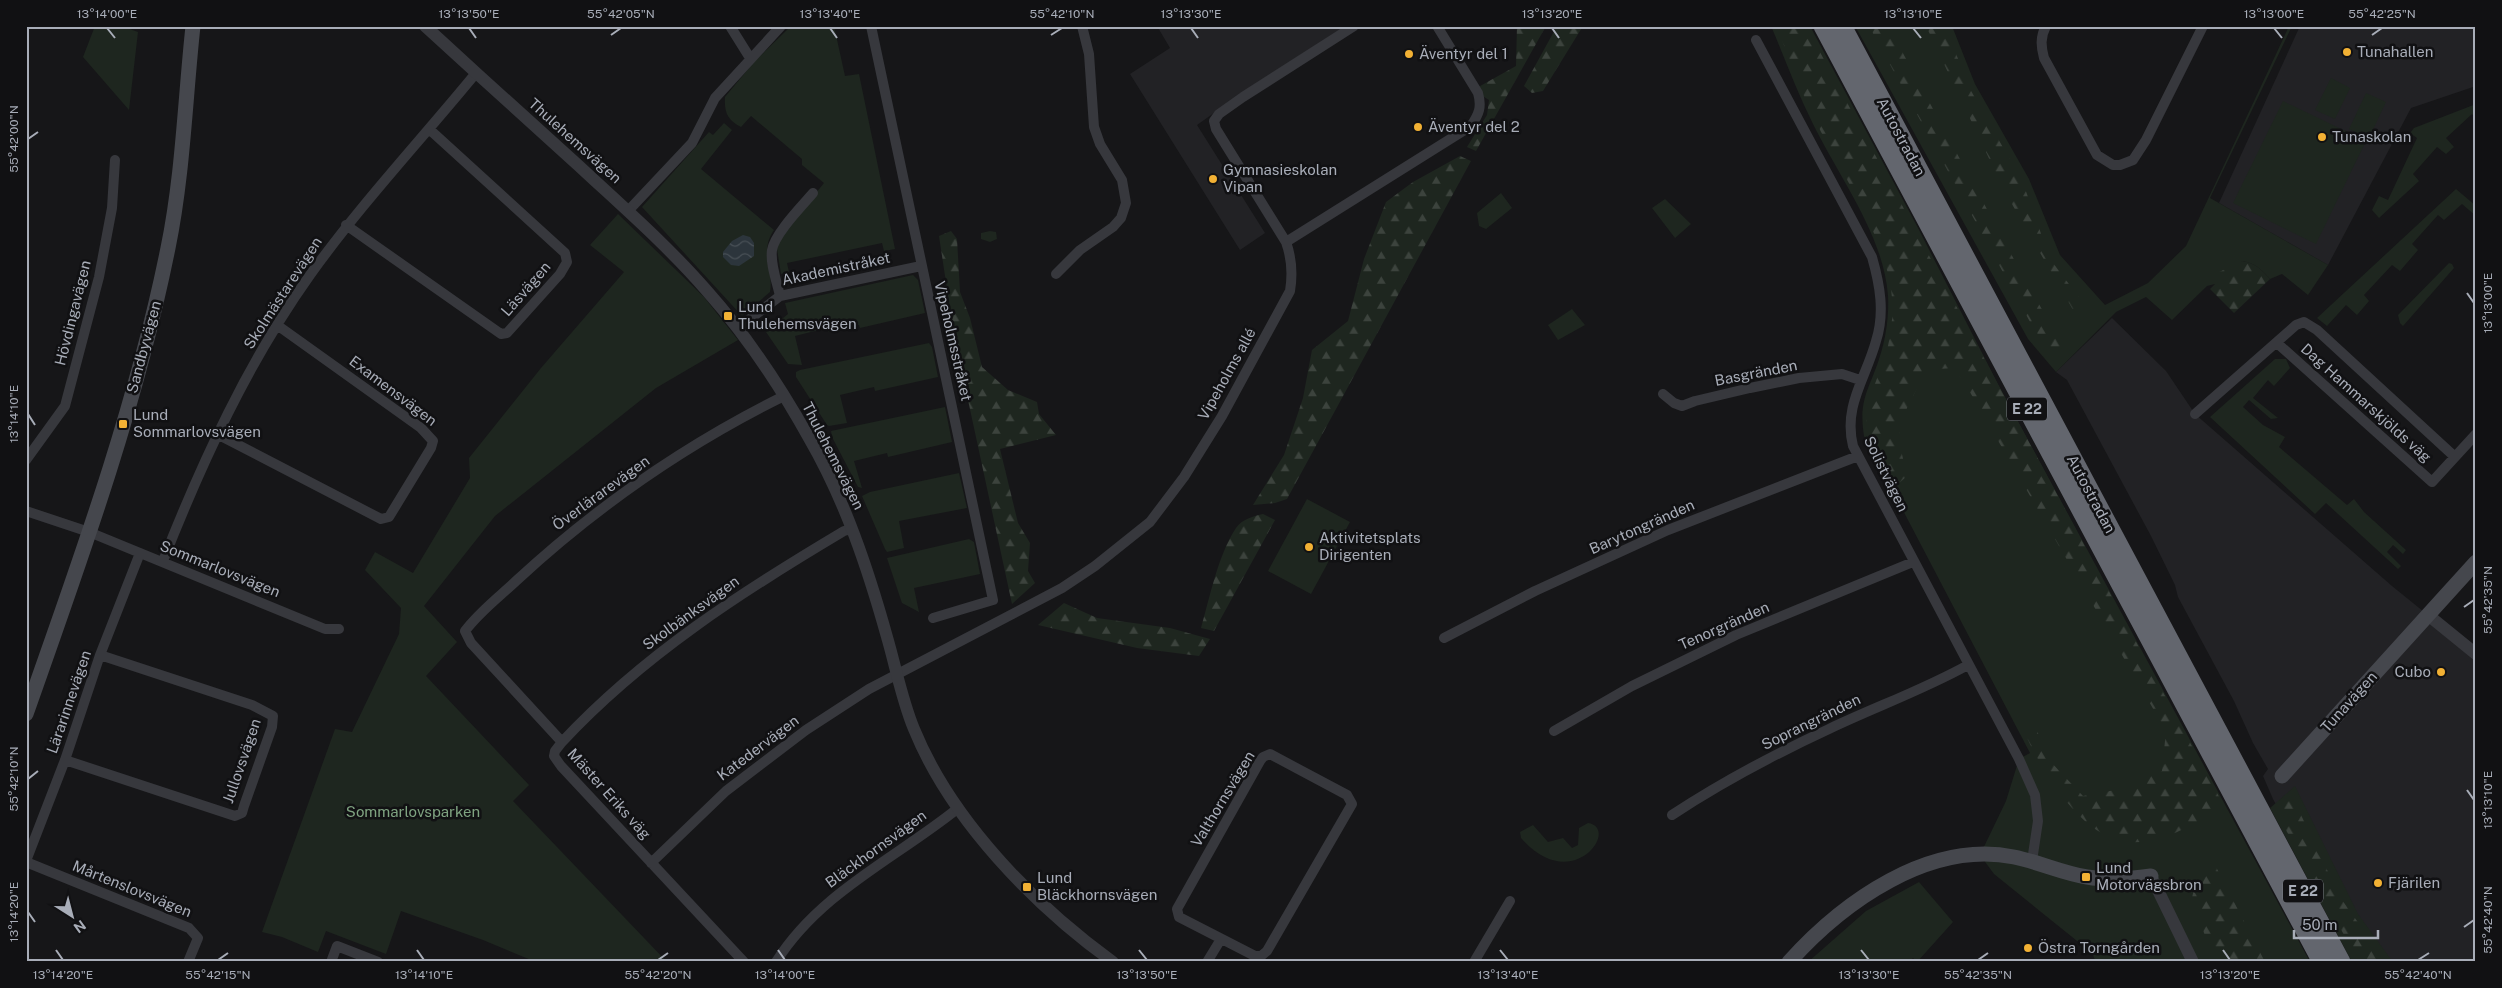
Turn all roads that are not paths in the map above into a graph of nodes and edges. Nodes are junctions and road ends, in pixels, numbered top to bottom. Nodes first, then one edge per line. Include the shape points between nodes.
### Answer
1 (193, 26) edge
2 (425, 26) edge
3 (730, 26) edge
4 (781, 26) edge
5 (871, 26) edge
6 (1082, 26) edge
7 (1354, 26) edge
8 (1437, 26) edge
9 (1823, 26) edge
10 (1842, 26) edge
11 (2046, 26) edge
12 (2203, 26) edge
13 (1756, 40) dead end
14 (750, 58) junction
15 (476, 73) junction
16 (429, 128) junction
17 (115, 160) dead end
18 (814, 193) dead end
19 (628, 211) junction
20 (346, 226) junction
21 (1286, 242) junction
22 (921, 266) junction
23 (1056, 274) dead end
24 (780, 296) junction
25 (277, 325) junction
26 (738, 328) junction
27 (2277, 343) junction
28 (1860, 380) junction
29 (1663, 394) dead end
30 (784, 396) junction
31 (2195, 414) dead end
32 (2476, 434) edge
33 (218, 435) junction
34 (1858, 456) junction
35 (2455, 457) junction
36 (26, 460) edge
37 (26, 511) edge
38 (852, 529) junction
39 (89, 532) junction
40 (140, 553) junction
41 (163, 561) junction
42 (1913, 562) junction
43 (2476, 562) edge
44 (2428, 615) junction
45 (933, 618) dead end
46 (339, 628) dead end
47 (1444, 638) dead end
48 (471, 643) joint
49 (2476, 654) edge
50 (100, 655) junction
51 (1968, 665) junction
52 (897, 675) junction
53 (26, 714) edge
54 (1554, 731) dead end
55 (562, 742) junction
56 (65, 760) junction
57 (2282, 776) dead end
58 (2238, 787) junction
59 (957, 809) junction
60 (1672, 815) dead end
61 (2259, 826) junction
62 (26, 861) edge
63 (2032, 862) junction
64 (651, 863) junction
65 (2151, 876) joint
66 (1510, 901) dead end
67 (1221, 939) junction
68 (188, 962) edge
69 (331, 962) edge
70 (378, 962) edge
71 (744, 962) edge
72 (776, 962) edge
73 (1113, 962) edge
74 (1207, 962) edge
75 (1474, 962) edge
76 (1790, 962) edge
77 (2193, 962) edge
78 (2322, 962) edge
79 (2341, 962) edge

1 - 39 main road, Sandbyvägen via 179,174 168,246 123,424
2 - 15 street, Thulehemsvägen
3 - 14 street
4 - 14 street
5 - 22 street, Vipeholmsstråket
6 - 23 street via 1089,54 1094,127 1100,144 1122,180 1126,203 1121,218 1113,227 1080,250
7 - 21 street, Vipeholms allé via 1243,97 1214,121
8 - 21 street via 1478,93 1480,110 1471,126
9 - 58 highway, Autostradan / E 22
10 - 58 highway, Autostradan / E 22
11 - 12 street via 2041,46 2044,58 2097,155 2113,165 2134,160
13 - 28 street, Solistvägen via 1872,257 1880,290 1879,328
14 - 19 street via 715,98 694,140
15 - 16 street, Skolmästarevägen
15 - 19 street, Thulehemsvägen
16 - 20 street, Skolmästarevägen
16 - 20 street, Läsvägen via 565,253 567,262 560,274 508,333 501,334
17 - 36 street, Hövdingavägen via 112,208 99,277 65,406
18 - 24 street via 772,247
19 - 26 street, Thulehemsvägen via 691,273
20 - 25 street, Skolmästarevägen
21 - 52 street, Vipeholms allé via 1293,269 1290,291 1222,416 1184,477 1150,522 1062,588
22 - 24 street, Akademistråket
22 - 45 street, Vipeholmsstråket via 994,600
24 - 26 street, Akademistråket
25 - 33 street, Skolmästarevägen
25 - 33 street, Examensvägen via 421,428 433,441 431,448 389,517 381,519
26 - 30 street, Thulehemsvägen
27 - 31 street, Dag Hammarskjölds väg
27 - 35 street, Dag Hammarskjölds väg via 2300,323 2318,330
27 - 35 street, Dag Hammarskjölds väg via 2432,482
28 - 29 street, Basgränden via 1842,374 1782,381 1682,406 1674,404
28 - 34 street, Solistvägen via 1850,422 1851,438
30 - 38 street, Thulehemsvägen via 830,478
30 - 48 street, Överlärarevägen via 693,447 570,533 468,627 465,634
32 - 35 street, Dag Hammarskjölds väg
33 - 41 street, Skolmästarevägen
34 - 42 street, Solistvägen
34 - 47 street, Barytongränden via 1668,530 1535,591
37 - 39 street, Sommarlovsvägen
38 - 52 street, Thulehemsvägen
38 - 55 street, Skolbänksvägen via 788,564 715,611 644,666
39 - 40 street, Sommarlovsvägen
39 - 53 main road, Sandbyvägen
40 - 41 street, Sommarlovsvägen
40 - 50 street, Lärarinnevägen
41 - 46 street, Sommarlovsvägen via 325,629
42 - 51 street, Solistvägen
42 - 54 street, Tenorgränden via 1736,635 1632,686
43 - 44 main road, Tunavägen
44 - 49 street
44 - 57 main road, Tunavägen
48 - 55 street, Mäster Eriks väg
50 - 56 street, Lärarinnevägen
50 - 56 street, Jullovsvägen via 252,705 273,716 272,727 244,806 235,816
51 - 60 street, Soprangränden via 1942,680 1790,747
51 - 63 street, Solistvägen via 2035,795 2038,821
52 - 59 street, Thulehemsvägen via 913,727 930,765
52 - 64 street, Katedervägen via 848,702 766,760 726,791
55 - 64 street, Mäster Eriks väg via 555,751 556,761
56 - 62 street, Lärarinnevägen
58 - 61 highway, Autostradan / E 22
59 - 72 street, Bläckhornsvägen via 848,886 802,930
59 - 73 street, Thulehemsvägen via 987,846 1050,910
61 - 78 highway, Autostradan / E 22
61 - 79 highway, Autostradan / E 22
62 - 68 street, Mårtenslovsvägen via 189,928 198,938
63 - 65 main road via 2095,878
63 - 76 main road via 1993,855 1961,856 1905,874 1860,900
64 - 71 street, Mäster Eriks väg
65 - 77 street
66 - 75 street
67 - 67 street, Valthornsvägen via 1179,917 1177,909 1263,757 1275,755 1347,795 1351,800 1350,807 1267,951 1261,956 1254,956
67 - 74 street
69 - 70 street via 337,946

